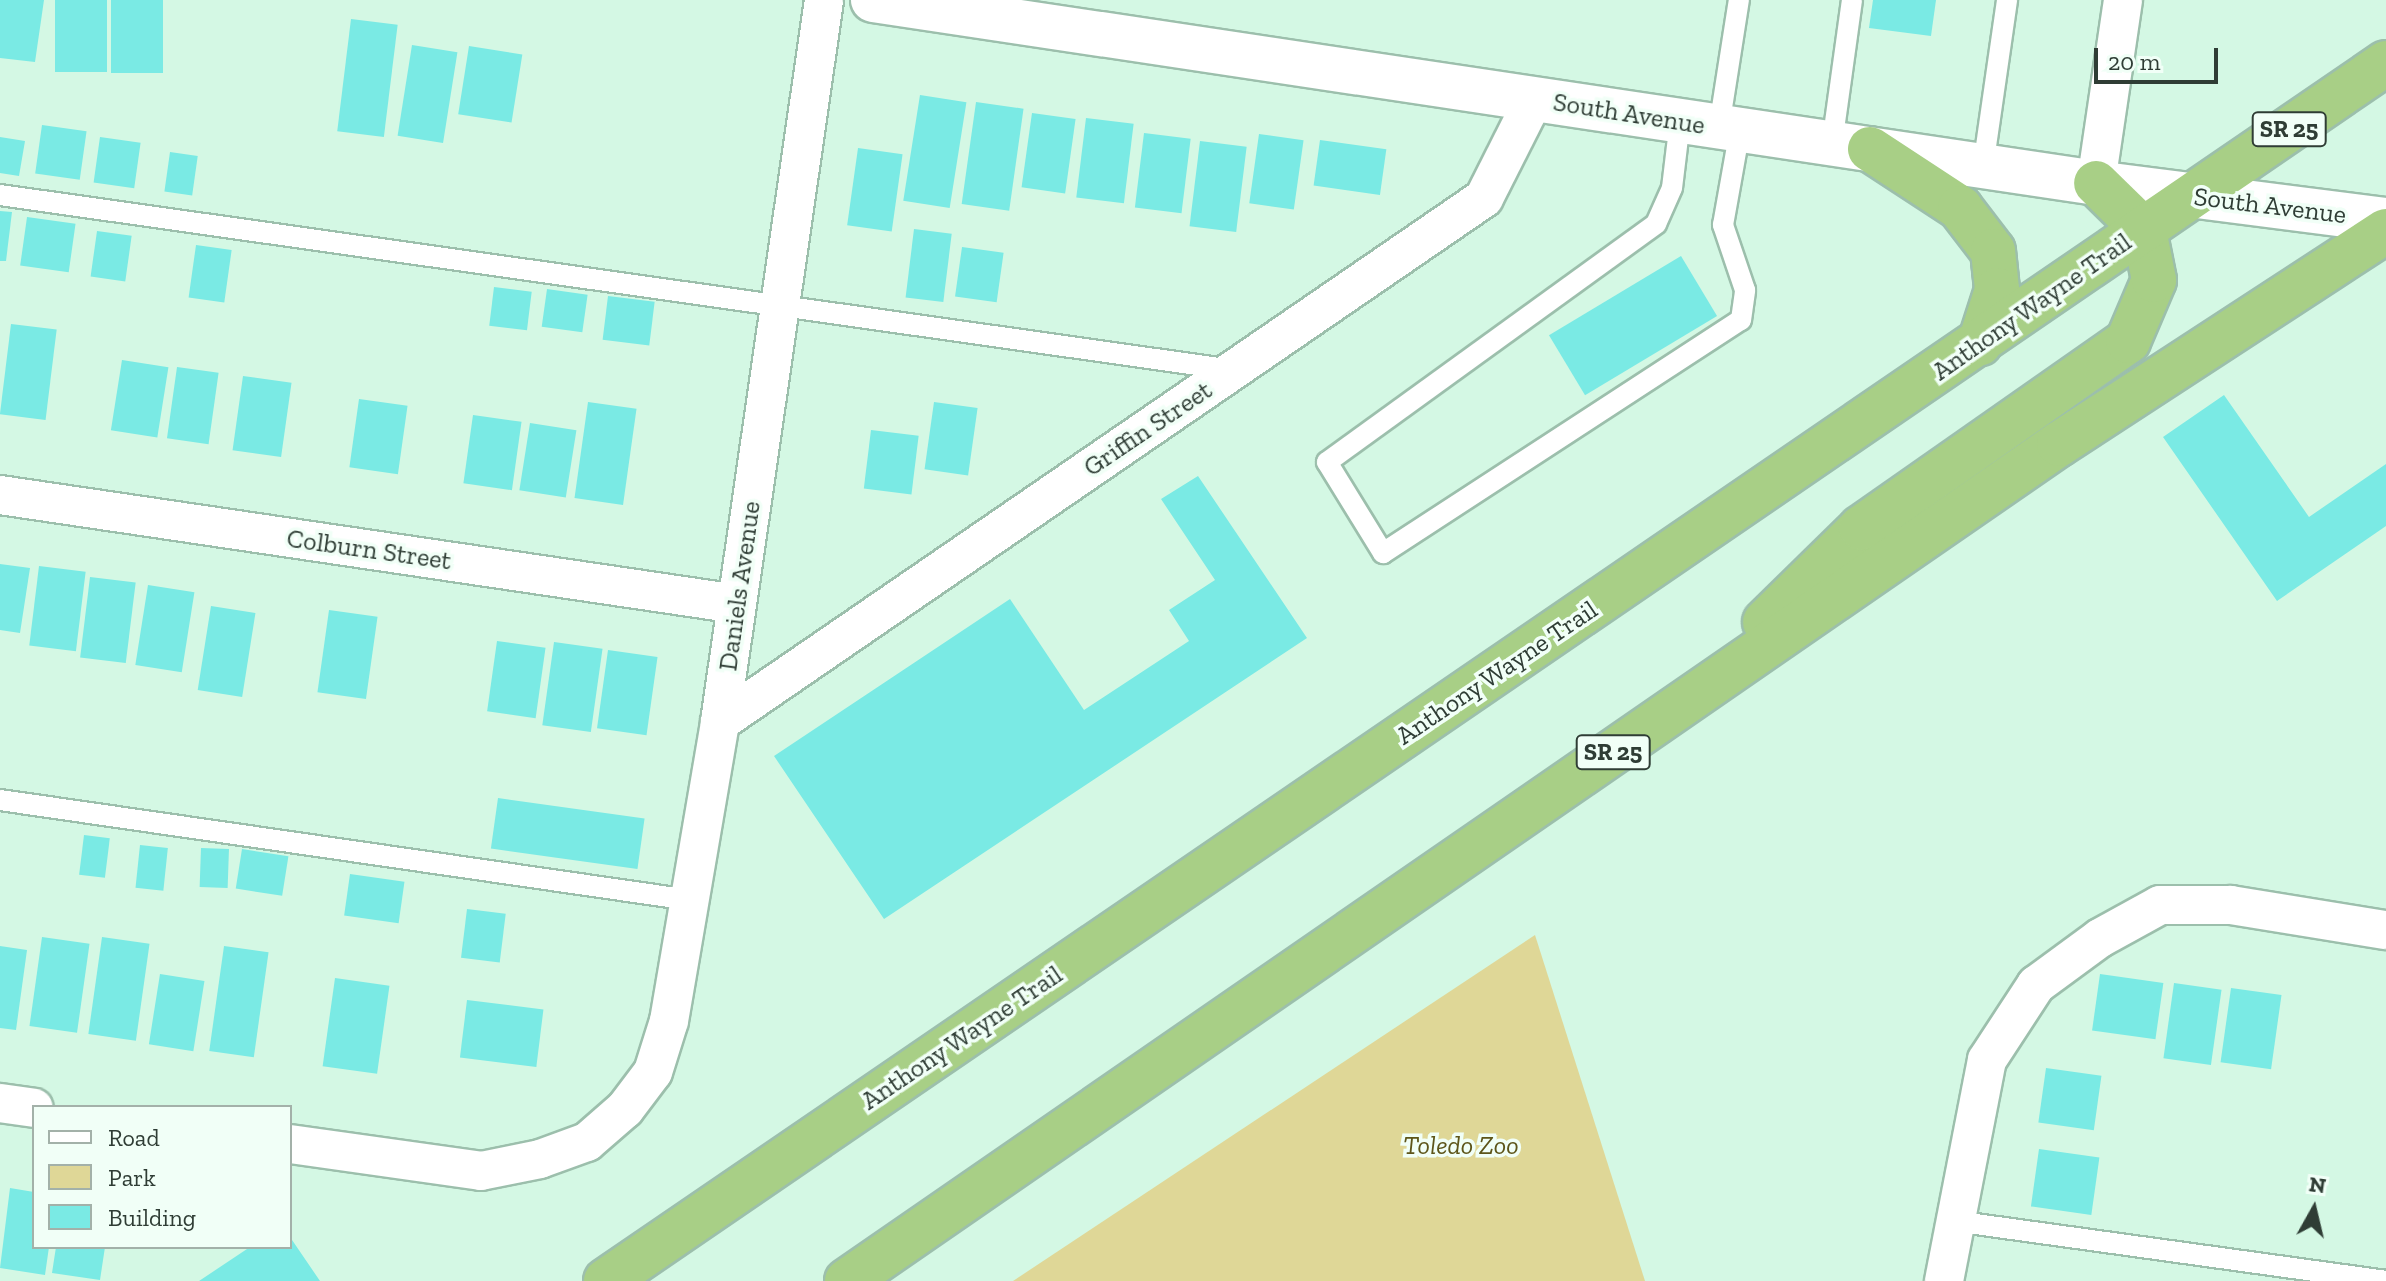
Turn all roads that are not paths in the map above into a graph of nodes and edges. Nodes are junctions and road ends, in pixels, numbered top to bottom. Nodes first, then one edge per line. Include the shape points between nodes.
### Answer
1 (824, 0) edge
2 (873, 0) edge
3 (1739, 0) edge
4 (1852, 0) edge
5 (2007, 0) edge
6 (2123, 0) edge
7 (2386, 63) edge
8 (1534, 99) junction
9 (1713, 126) junction
10 (1851, 147) junction
11 (1983, 167) junction
12 (2096, 183) junction
13 (0, 195) edge
14 (2192, 196) junction
15 (2386, 220) edge
16 (2144, 230) junction
17 (2386, 231) edge
18 (780, 307) junction
19 (1980, 343) junction
20 (1233, 371) junction
21 (0, 495) edge
22 (737, 604) junction
23 (1684, 703) junction
24 (720, 722) junction
25 (0, 800) edge
26 (690, 900) junction
27 (2386, 930) edge
28 (0, 1103) edge
29 (32, 1108) edge
30 (292, 1144) edge
31 (1954, 1221) junction
32 (606, 1281) edge
33 (847, 1281) edge
34 (1944, 1281) edge
35 (2386, 1281) edge

1 - 18 street, Daniels Avenue
2 - 8 street, South Avenue
3 - 9 lane
4 - 10 lane
5 - 11 lane
6 - 12 street
7 - 14 highway, Anthony Wayne Trail / SR 25
8 - 9 street, South Avenue
8 - 20 street, Griffin Street via 1484,198
9 - 9 lane via 1672,188 1656,224 1327,462 1383,553 1741,320 1745,290 1723,225
9 - 10 street, South Avenue
10 - 11 street, South Avenue
10 - 19 highway via 1960,208 1993,251 1997,290
11 - 12 street, South Avenue
12 - 14 street, South Avenue
12 - 16 highway
13 - 18 lane
14 - 15 street, South Avenue
14 - 16 highway, Anthony Wayne Trail / SR 25
16 - 19 highway, Anthony Wayne Trail / SR 25
16 - 23 highway via 2154,280 2128,341 1861,528
17 - 23 highway, SR 25 via 2059,444
18 - 20 lane
18 - 22 street, Daniels Avenue
19 - 32 highway, Anthony Wayne Trail / SR 25
20 - 24 street, Griffin Street
21 - 22 street, Colburn Street
22 - 24 street, Daniels Avenue
23 - 33 highway, SR 25
24 - 26 street, Daniels Avenue
25 - 26 lane
26 - 30 street, Daniels Avenue via 669,1021 653,1072 625,1109 587,1142 481,1171
27 - 31 street via 2231,905 2160,905 2100,938 2036,985 1987,1060
28 - 29 street
31 - 34 street
31 - 35 lane

